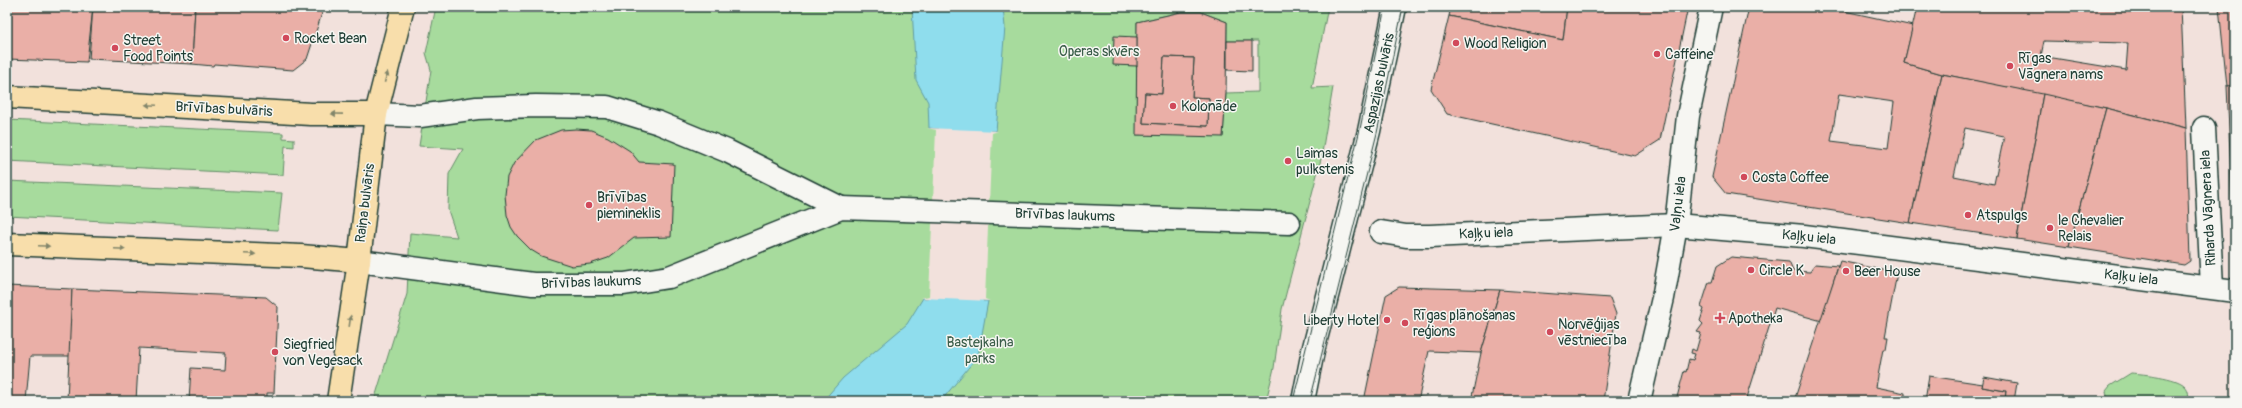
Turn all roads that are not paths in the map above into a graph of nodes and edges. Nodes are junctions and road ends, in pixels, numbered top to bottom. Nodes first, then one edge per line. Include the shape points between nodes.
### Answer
1 (403, 7) edge
2 (1395, 7) edge
3 (1711, 7) edge
4 (7, 97) edge
5 (440, 112) joint
6 (376, 114) junction
7 (2204, 128) dead end
8 (841, 208) junction
9 (1289, 223) dead end
10 (1676, 225) junction
11 (1381, 232) dead end
12 (7, 244) edge
13 (359, 261) junction
14 (2212, 287) junction
15 (2235, 291) edge
16 (338, 401) edge
17 (1303, 401) edge
18 (1639, 401) edge

6 -> 1 main road, Raiņa bulvāris
2 - 17 street, Aspazijas bulvāris via 1369,131
3 - 10 street, Vaļņu iela via 1688,116
6 -> 4 main road, Brīvības bulvāris via 311,114
5 - 6 street, Brīvības bulvāris via 420,116
5 - 8 street, Brīvības laukums via 529,106 607,107 659,123 727,151
6 - 13 main road, Raiņa bulvāris
7 - 14 street, Riharda Vāgnera iela
8 - 9 street, Brīvības laukums
8 - 13 street, Brīvības laukums via 669,277 631,283 533,284
10 - 11 street, Kaļķu iela via 1412,236
10 - 14 street, Kaļķu iela via 1804,236
10 - 18 street, Vaļņu iela via 1658,326
12 -> 13 main road
16 -> 13 main road, Raiņa bulvāris
14 - 15 street, Kaļķu iela

